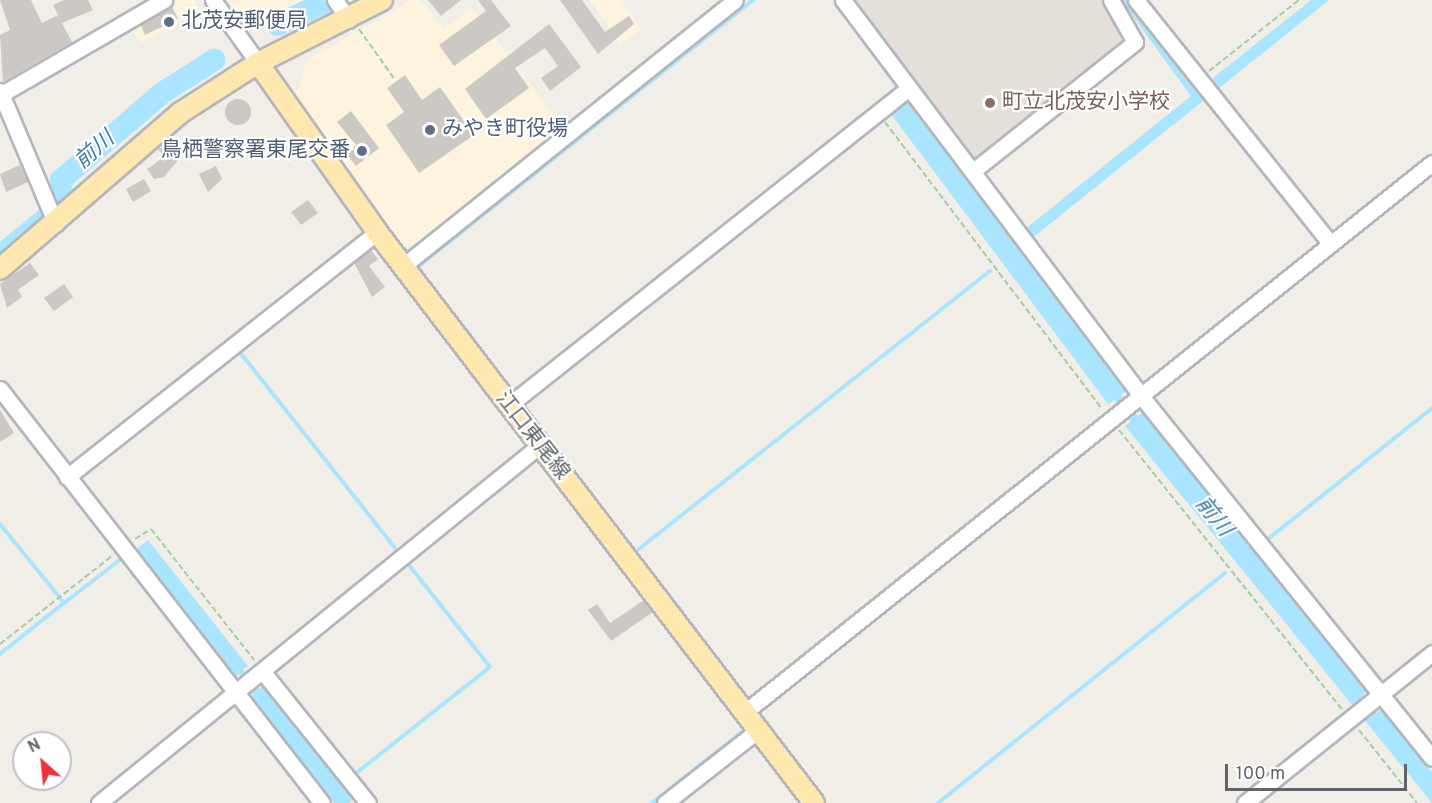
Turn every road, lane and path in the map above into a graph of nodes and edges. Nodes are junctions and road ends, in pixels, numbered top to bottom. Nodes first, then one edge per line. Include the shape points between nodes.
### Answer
1 (164, 0) edge
2 (213, 0) edge
3 (382, 0) edge
4 (843, 0) edge
5 (1111, 0) edge
6 (1137, 0) edge
7 (1299, 0) edge
8 (726, 3) edge
9 (345, 13) edge
10 (258, 63) junction
11 (395, 80) dead end
12 (1205, 86) junction
13 (909, 88) junction
14 (0, 93) edge
15 (878, 112) junction
16 (1432, 163) edge
17 (973, 171) junction
18 (52, 215) junction
19 (377, 232) junction
20 (1331, 244) junction
21 (403, 266) junction
22 (0, 269) edge
23 (0, 390) edge
24 (509, 405) junction
25 (1126, 408) junction
26 (540, 445) junction
27 (68, 477) junction
28 (61, 595) dead end
29 (0, 644) edge
30 (1432, 653) edge
31 (250, 682) junction
32 (1365, 707) junction
33 (745, 712) junction
34 (758, 730) junction
35 (1432, 758) edge
36 (99, 803) edge
37 (322, 803) edge
38 (368, 803) edge
39 (665, 803) edge
40 (814, 803) edge
41 (1245, 803) edge
42 (1417, 803) edge

1 - 14 street
2 - 10 street
3 - 9 main road
4 - 13 street
5 - 17 street via 1135,42
6 - 12 street
7 - 12 path
8 - 21 street
9 - 10 main road
9 - 11 path
10 - 18 main road via 180,113
10 - 19 main road, 江口東尾線
12 - 20 street
13 - 15 street
13 - 17 street
14 - 18 street
15 - 24 street
15 - 25 path
16 - 20 street
17 - 25 street
18 - 22 main road
19 - 21 main road, 江口東尾線
19 - 27 street
20 - 25 street
21 - 24 main road, 江口東尾線
23 - 27 street
24 - 26 main road, 江口東尾線
25 - 32 street
25 - 32 path
25 - 33 street
26 - 31 street
26 - 33 main road, 江口東尾線
27 - 31 street
28 - 29 path
30 - 32 street
31 - 36 street
31 - 37 street
31 - 38 street
32 - 35 street
32 - 41 street
32 - 42 path
33 - 34 main road, 江口東尾線
34 - 39 street
34 - 40 main road, 江口東尾線

